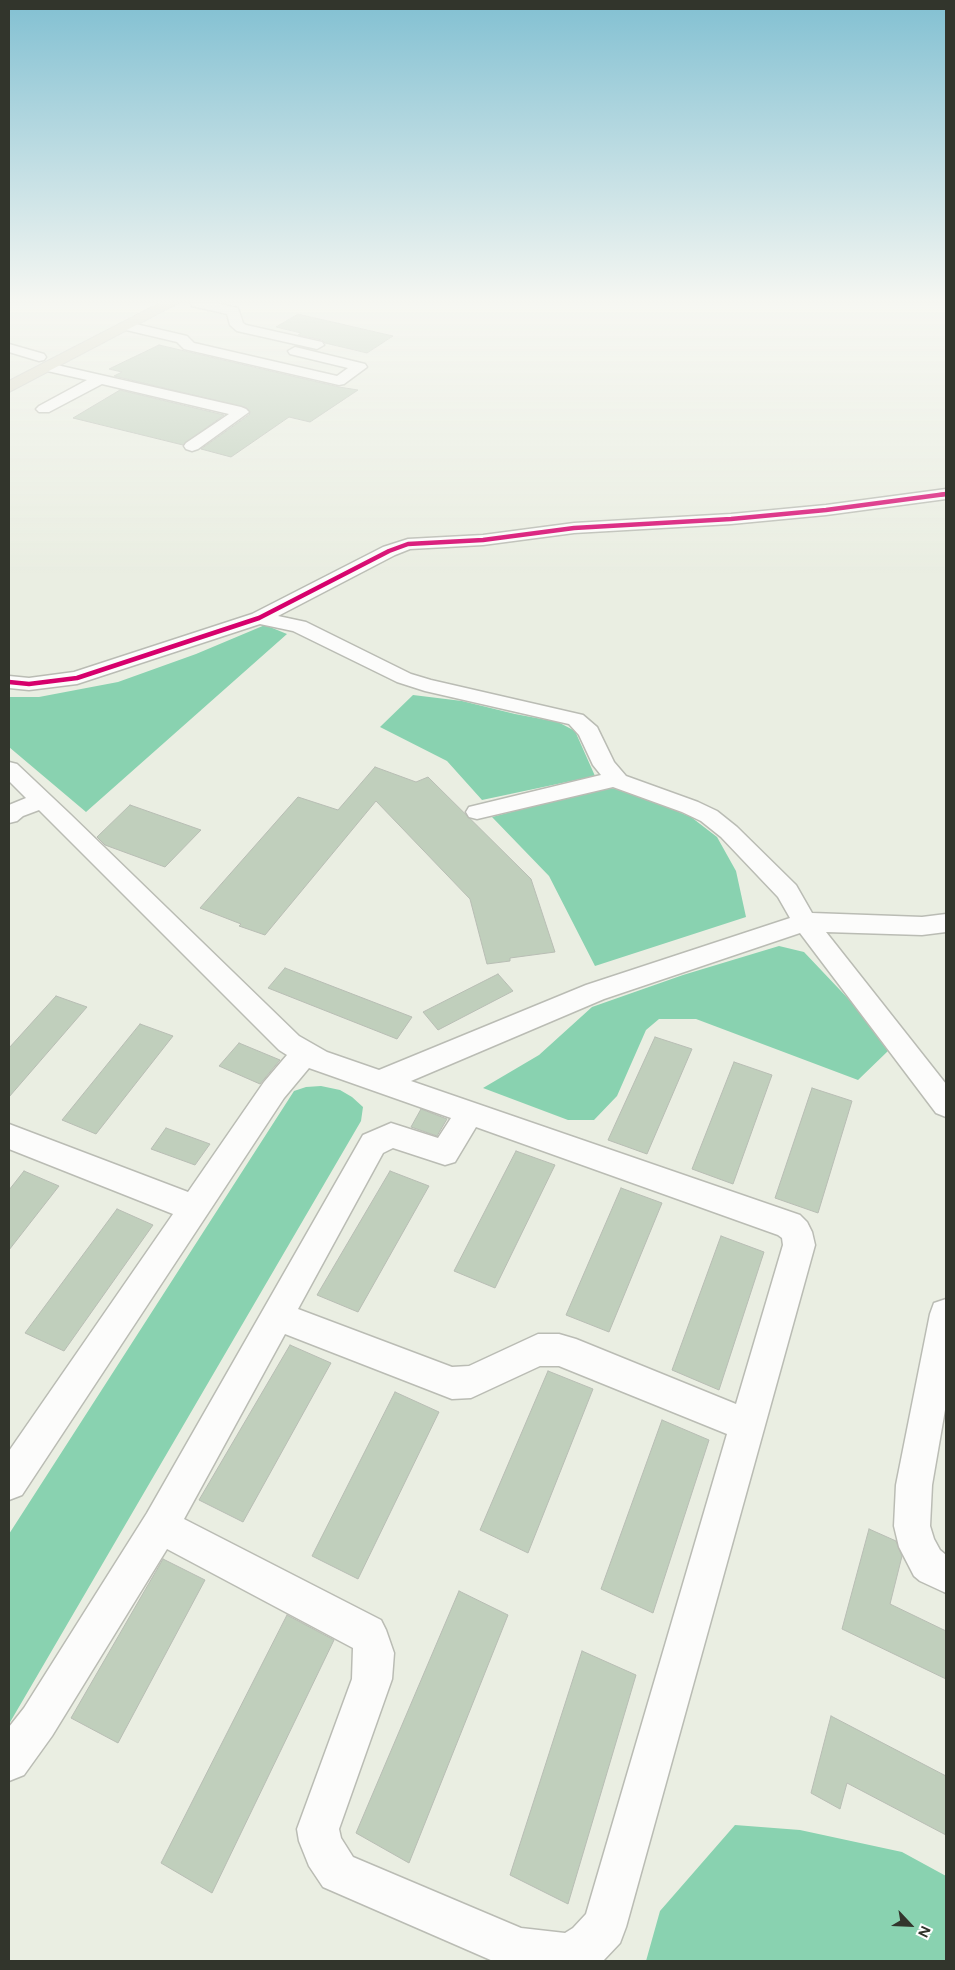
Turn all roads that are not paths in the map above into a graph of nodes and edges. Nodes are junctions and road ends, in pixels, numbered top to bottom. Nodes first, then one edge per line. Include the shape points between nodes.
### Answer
1 (70, 395) edge
2 (168, 395) edge
3 (44, 409) dead end
4 (192, 446) dead end
5 (946, 494) edge
6 (258, 618) junction
7 (9, 682) edge
8 (9, 770) edge
9 (616, 779) junction
10 (42, 800) junction
11 (478, 812) dead end
12 (9, 816) edge
13 (805, 922) junction
14 (946, 923) edge
15 (306, 1053) junction
16 (380, 1082) junction
17 (946, 1105) edge
18 (469, 1113) junction
19 (9, 1136) edge
20 (193, 1208) junction
21 (946, 1314) edge
22 (277, 1316) junction
23 (748, 1426) junction
24 (9, 1482) edge
25 (160, 1526) junction
26 (946, 1574) edge
27 (9, 1760) edge

1 - 3 street
2 - 4 street via 241,412
5 - 6 street via 731,519 574,528 483,540 408,544
6 - 7 street via 77,678 29,684
6 - 9 street via 305,628 404,678 425,685 576,719 589,732 604,765
8 - 10 street
9 - 11 street
9 - 13 street via 709,816 787,891
10 - 12 street
10 - 15 street via 290,1043
13 - 14 street via 922,926
13 - 16 street via 595,992
13 - 17 street
15 - 16 street via 317,1060
15 - 20 street via 274,1090
16 - 18 street
18 - 22 street via 446,1153 391,1135 372,1144
18 - 23 street via 789,1225 796,1232 799,1245
19 - 20 street
20 - 24 street
21 - 26 street via 914,1485 912,1526 918,1547 927,1562
22 - 23 street via 452,1384 471,1382 538,1350 560,1350
22 - 25 street
23 - 25 street via 604,1927 589,1944 570,1956 520,1950 338,1872 324,1852 318,1829 372,1679 374,1653 370,1639 367,1634
25 - 27 street via 38,1722

